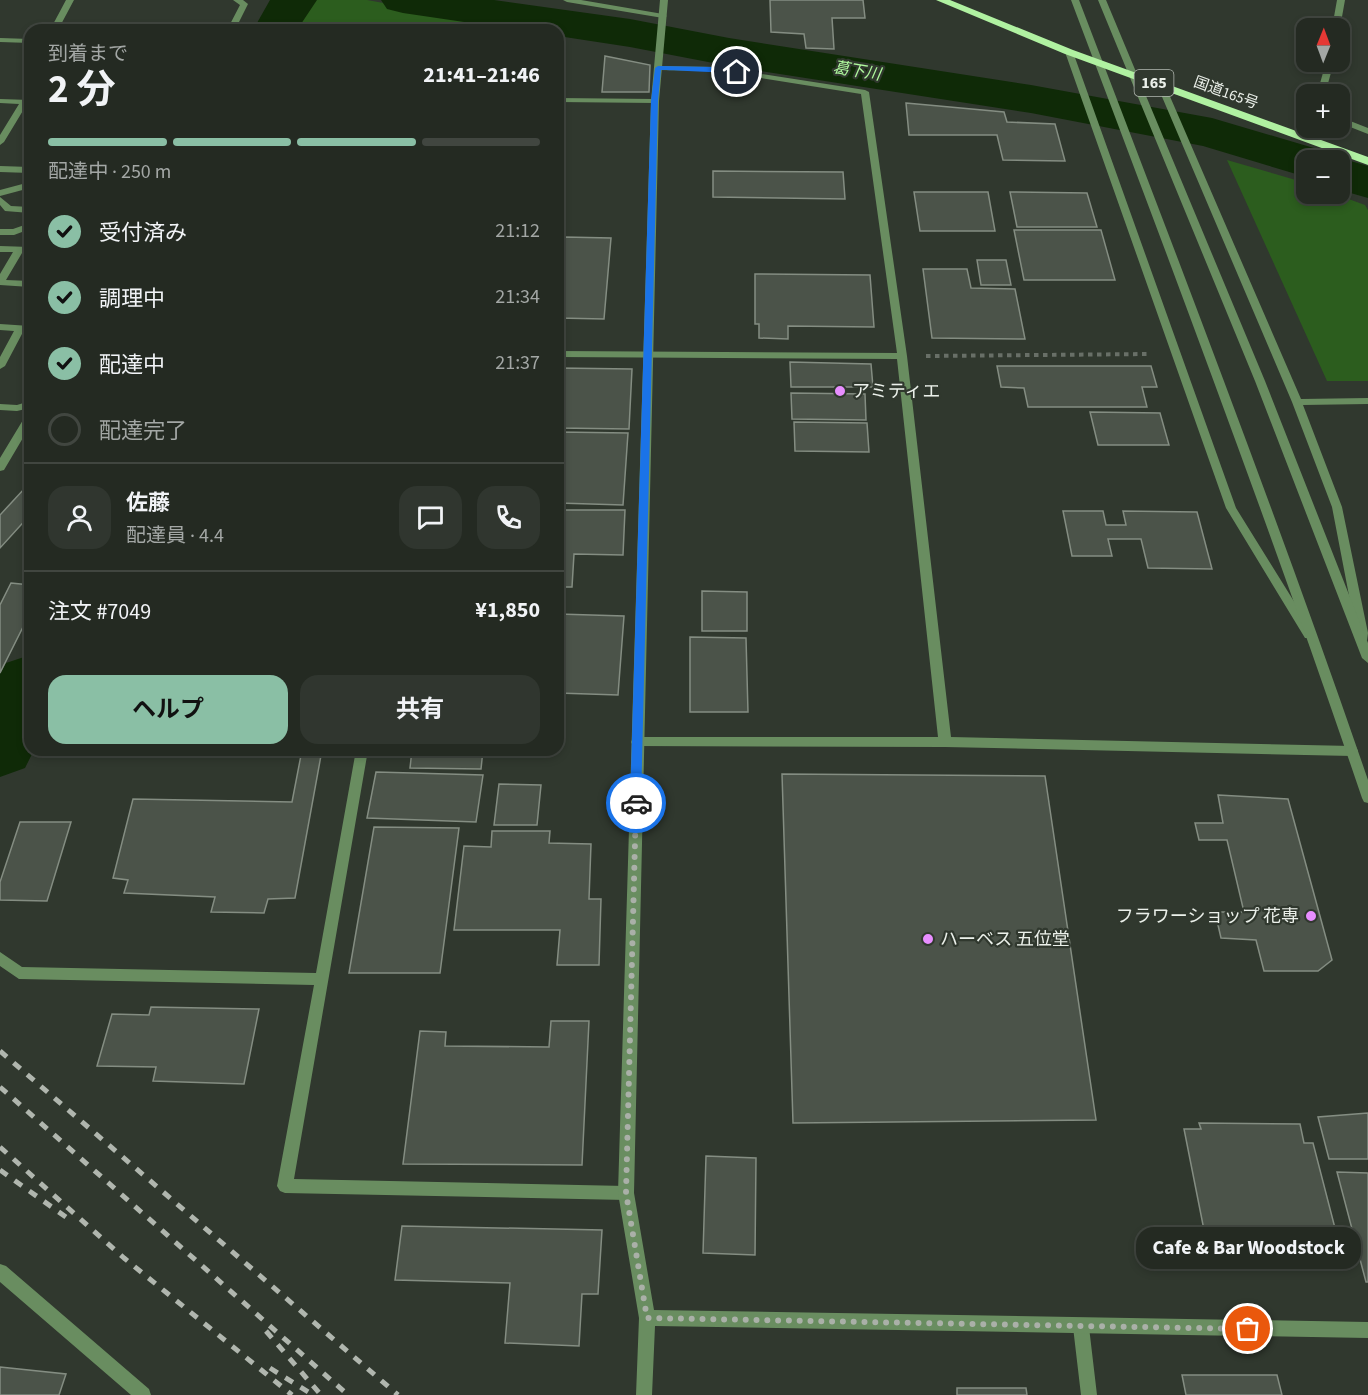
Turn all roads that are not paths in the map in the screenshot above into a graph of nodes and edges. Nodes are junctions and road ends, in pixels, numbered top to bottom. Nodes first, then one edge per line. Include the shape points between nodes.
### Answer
1 (70, 0) edge
2 (237, 0) edge
3 (567, 0) edge
4 (664, 0) edge
5 (941, 0) edge
6 (1075, 0) edge
7 (1102, 0) edge
8 (1341, 0) edge
9 (663, 16) junction
10 (1338, 18) edge
11 (57, 24) edge
12 (234, 24) edge
13 (0, 40) edge
14 (24, 41) edge
15 (1069, 51) junction
16 (658, 68) junction
17 (1161, 86) junction
18 (564, 100) edge
19 (0, 101) edge
20 (655, 101) junction
21 (24, 102) edge
22 (24, 105) edge
23 (1350, 124) edge
24 (4, 128) edge
25 (1368, 131) edge
26 (0, 142) edge
27 (1368, 160) edge
28 (0, 169) edge
29 (24, 170) edge
30 (24, 187) edge
31 (0, 193) edge
32 (0, 200) edge
33 (24, 210) edge
34 (24, 228) edge
35 (0, 232) edge
36 (0, 249) edge
37 (19, 250) junction
38 (24, 250) edge
39 (0, 282) edge
40 (24, 284) edge
41 (0, 327) edge
42 (24, 328) edge
43 (24, 330) edge
44 (564, 354) edge
45 (648, 355) junction
46 (902, 356) junction
47 (0, 366) edge
48 (1368, 401) edge
49 (1297, 402) junction
50 (24, 406) edge
51 (0, 407) edge
52 (24, 427) edge
53 (0, 467) edge
54 (1316, 646) junction
55 (1367, 654) edge
56 (637, 742) junction
57 (945, 742) junction
58 (1352, 751) junction
59 (361, 756) edge
60 (1368, 798) edge
61 (0, 958) edge
62 (321, 980) junction
63 (626, 1193) junction
64 (0, 1272) edge
65 (647, 1318) junction
66 (1081, 1327) junction
67 (1368, 1330) edge
68 (143, 1395) edge
69 (644, 1395) edge
70 (1089, 1395) edge

1 - 11 street
2 - 12 street via 244,4
3 - 9 street
4 - 9 street
5 - 15 highway, 国道165号 / 165
6 - 54 street
7 - 55 street via 1260,381
8 - 10 street
9 - 16 street
13 - 14 street
15 - 17 highway, 国道165号 / 165
15 - 54 street via 1231,508
16 - 20 street
16 - 46 street via 716,69 865,92
17 - 27 highway, 国道165号 / 165
17 - 49 street
18 - 20 street
19 - 21 street
20 - 45 street
22 - 24 street
23 - 25 street
24 - 26 street
28 - 29 street
30 - 31 street
32 - 33 street via 8,209
34 - 35 street
36 - 37 street
37 - 38 street
37 - 39 street
39 - 40 street
41 - 42 street
43 - 47 street
44 - 45 street
45 - 46 street
45 - 56 street
46 - 57 street
48 - 49 street
49 - 55 street via 1337,507
50 - 51 street
52 - 53 street
54 - 58 street
56 - 57 street
56 - 63 street
57 - 58 street
58 - 60 street
59 - 62 street
61 - 62 street via 19,973
62 - 63 street via 285,1186
63 - 65 street
64 - 68 street
65 - 66 street
65 - 69 street
66 - 67 street
66 - 70 street

